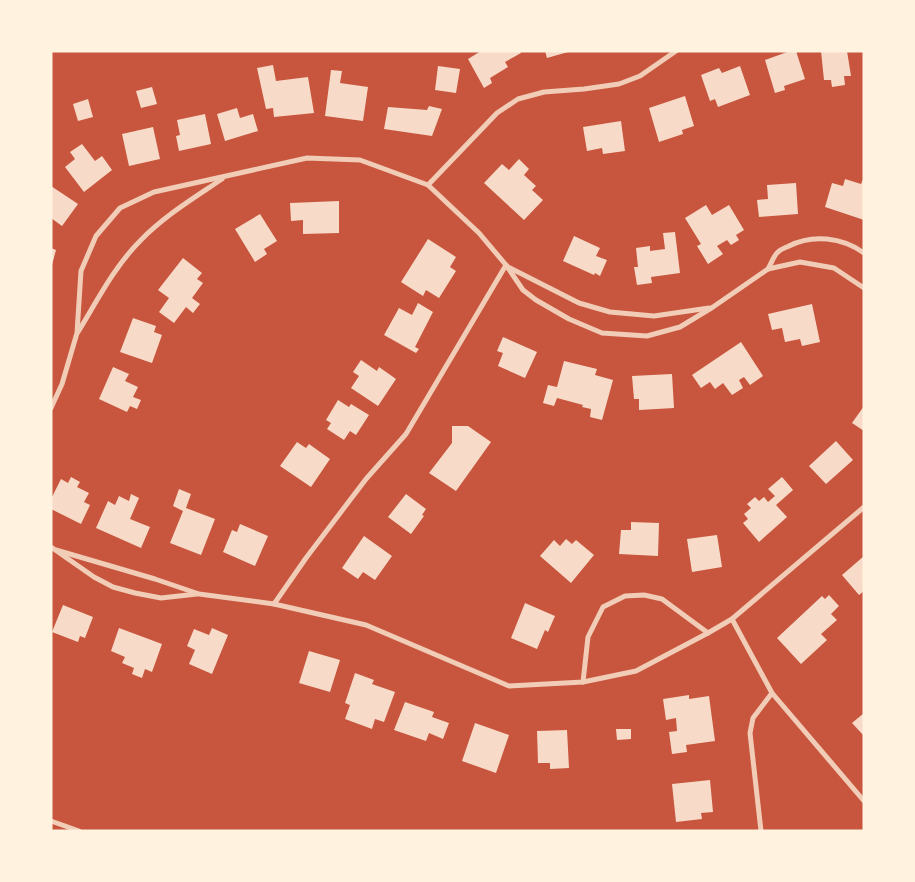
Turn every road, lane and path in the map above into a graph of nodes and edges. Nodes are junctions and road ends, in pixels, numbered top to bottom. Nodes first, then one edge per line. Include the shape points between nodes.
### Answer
1 (676, 51) edge
2 (224, 177) junction
3 (428, 185) junction
4 (864, 253) edge
5 (506, 265) junction
6 (768, 269) junction
7 (864, 288) edge
8 (713, 307) junction
9 (77, 333) junction
10 (51, 408) edge
11 (864, 507) edge
12 (54, 548) edge
13 (199, 594) junction
14 (274, 604) junction
15 (732, 619) junction
16 (708, 633) junction
17 (583, 682) junction
18 (772, 693) junction
19 (864, 801) edge
20 (51, 821) edge
21 (79, 831) edge
22 (761, 831) edge

1 - 3 street via 640,76 619,84 544,92 518,99 498,112
2 - 3 street via 307,158 360,160
2 - 9 street via 166,218 140,241 116,269
2 - 9 street via 154,192 120,208 96,236 81,271
3 - 5 street via 479,233
4 - 6 street via 839,241 798,242 777,252
5 - 8 street via 579,303 610,312 654,316
5 - 8 street via 523,290 536,300 570,320 602,333 647,336 680,327
5 - 14 street via 406,434 366,479
6 - 7 street via 800,262 834,268
6 - 8 street
9 - 10 street via 62,384
11 - 15 street
12 - 13 street
12 - 13 street via 113,587 160,598
13 - 14 street
14 - 17 street via 366,625 509,686
15 - 16 street
15 - 18 street
16 - 17 street via 636,671
16 - 17 street via 662,599 644,595 625,596 603,607 588,637
18 - 19 street
18 - 22 street via 753,718 750,734
20 - 21 street

